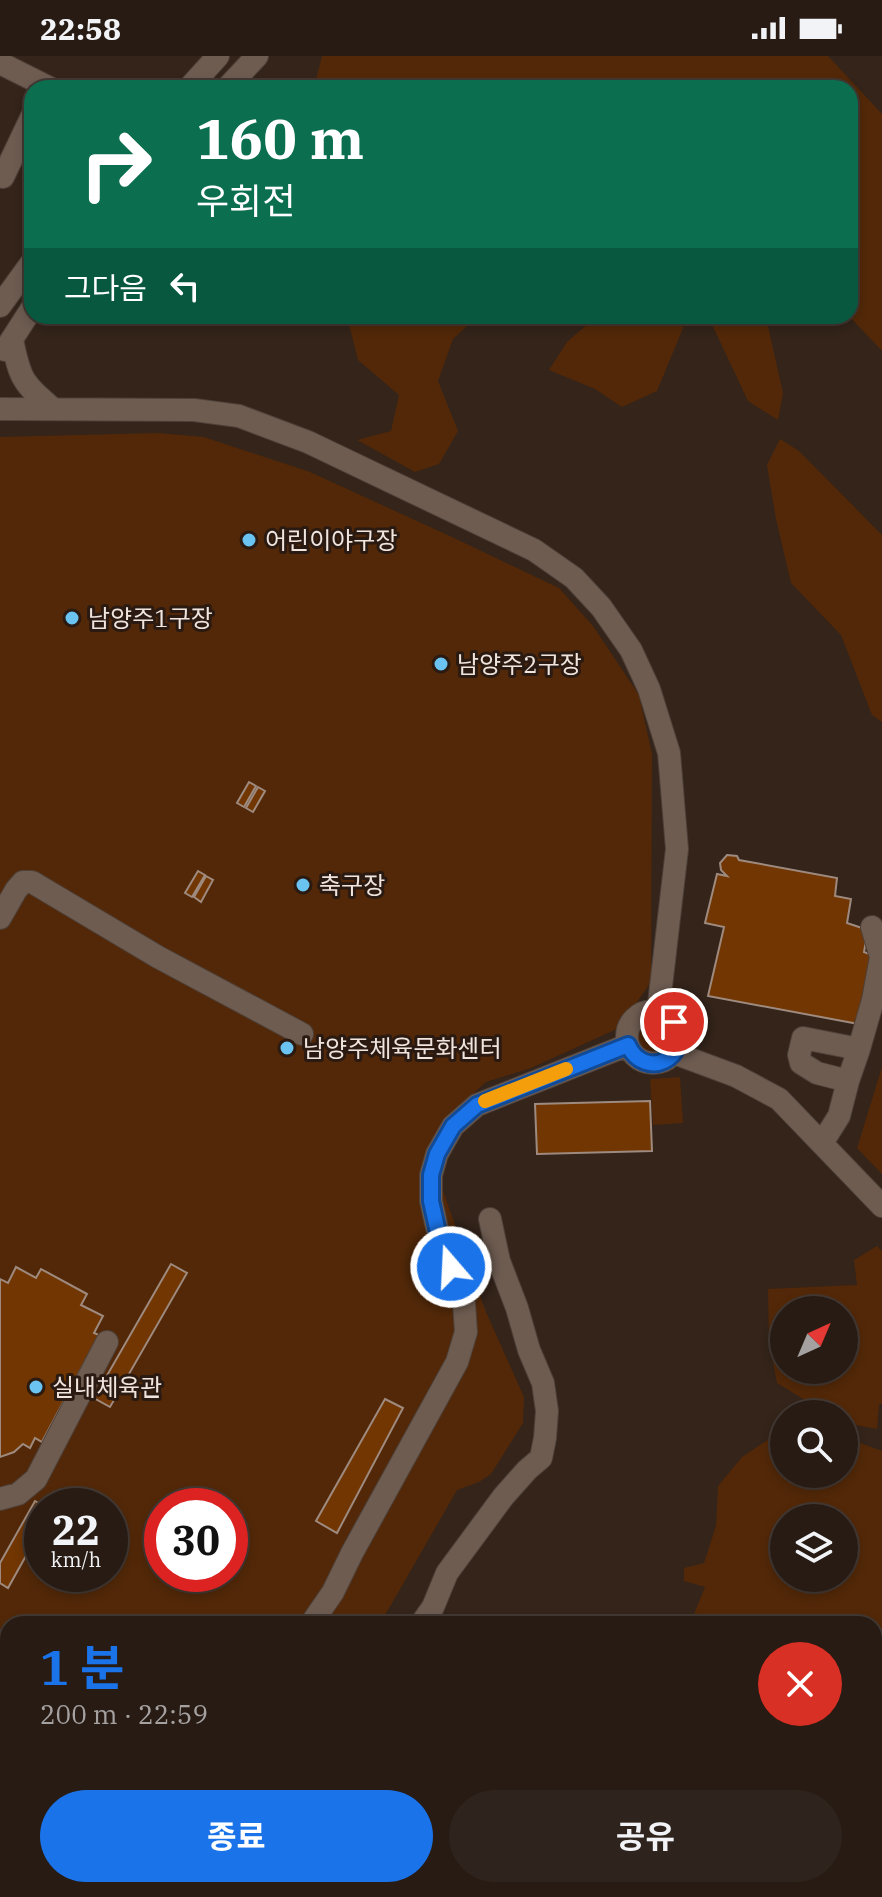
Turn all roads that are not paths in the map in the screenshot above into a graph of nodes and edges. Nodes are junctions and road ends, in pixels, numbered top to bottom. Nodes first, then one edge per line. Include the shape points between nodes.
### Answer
1 (218, 56) edge
2 (257, 56) edge
3 (0, 63) edge
4 (33, 80) edge
5 (196, 80) edge
6 (234, 80) edge
7 (24, 133) edge
8 (3, 177) dead end
9 (24, 273) edge
10 (0, 306) edge
11 (24, 321) edge
12 (6, 349) edge
13 (0, 409) edge
14 (53, 409) junction
15 (0, 918) edge
16 (872, 927) dead end
17 (658, 1012) junction
18 (302, 1034) dead end
19 (628, 1045) junction
20 (859, 1049) junction
21 (674, 1053) junction
22 (848, 1081) junction
23 (822, 1143) junction
24 (882, 1206) edge
25 (490, 1219) dead end
26 (107, 1342) dead end
27 (0, 1499) edge
28 (316, 1616) edge
29 (427, 1616) edge

1 - 5 street
2 - 6 street
3 - 4 street
7 - 8 street
9 - 10 street
11 - 12 street
12 - 14 street via 31,390
13 - 14 street
14 - 17 street via 194,410 239,416 308,442 534,550 574,578 631,650 669,753 677,849
15 - 18 street via 23,882 32,882
16 - 20 street via 881,957
17 - 19 street via 634,1019
17 - 21 street via 678,1029
19 - 21 street via 635,1057 650,1064
19 - 28 street via 477,1105 453,1126 437,1154 431,1201 464,1303 466,1332 457,1362
20 - 22 street
20 - 22 street via 803,1038 801,1063
21 - 23 street via 779,1099
22 - 23 street via 839,1116
23 - 24 street
25 - 29 street via 499,1261 543,1383 545,1438 541,1458 503,1497 447,1573
26 - 27 street via 36,1479 18,1494

